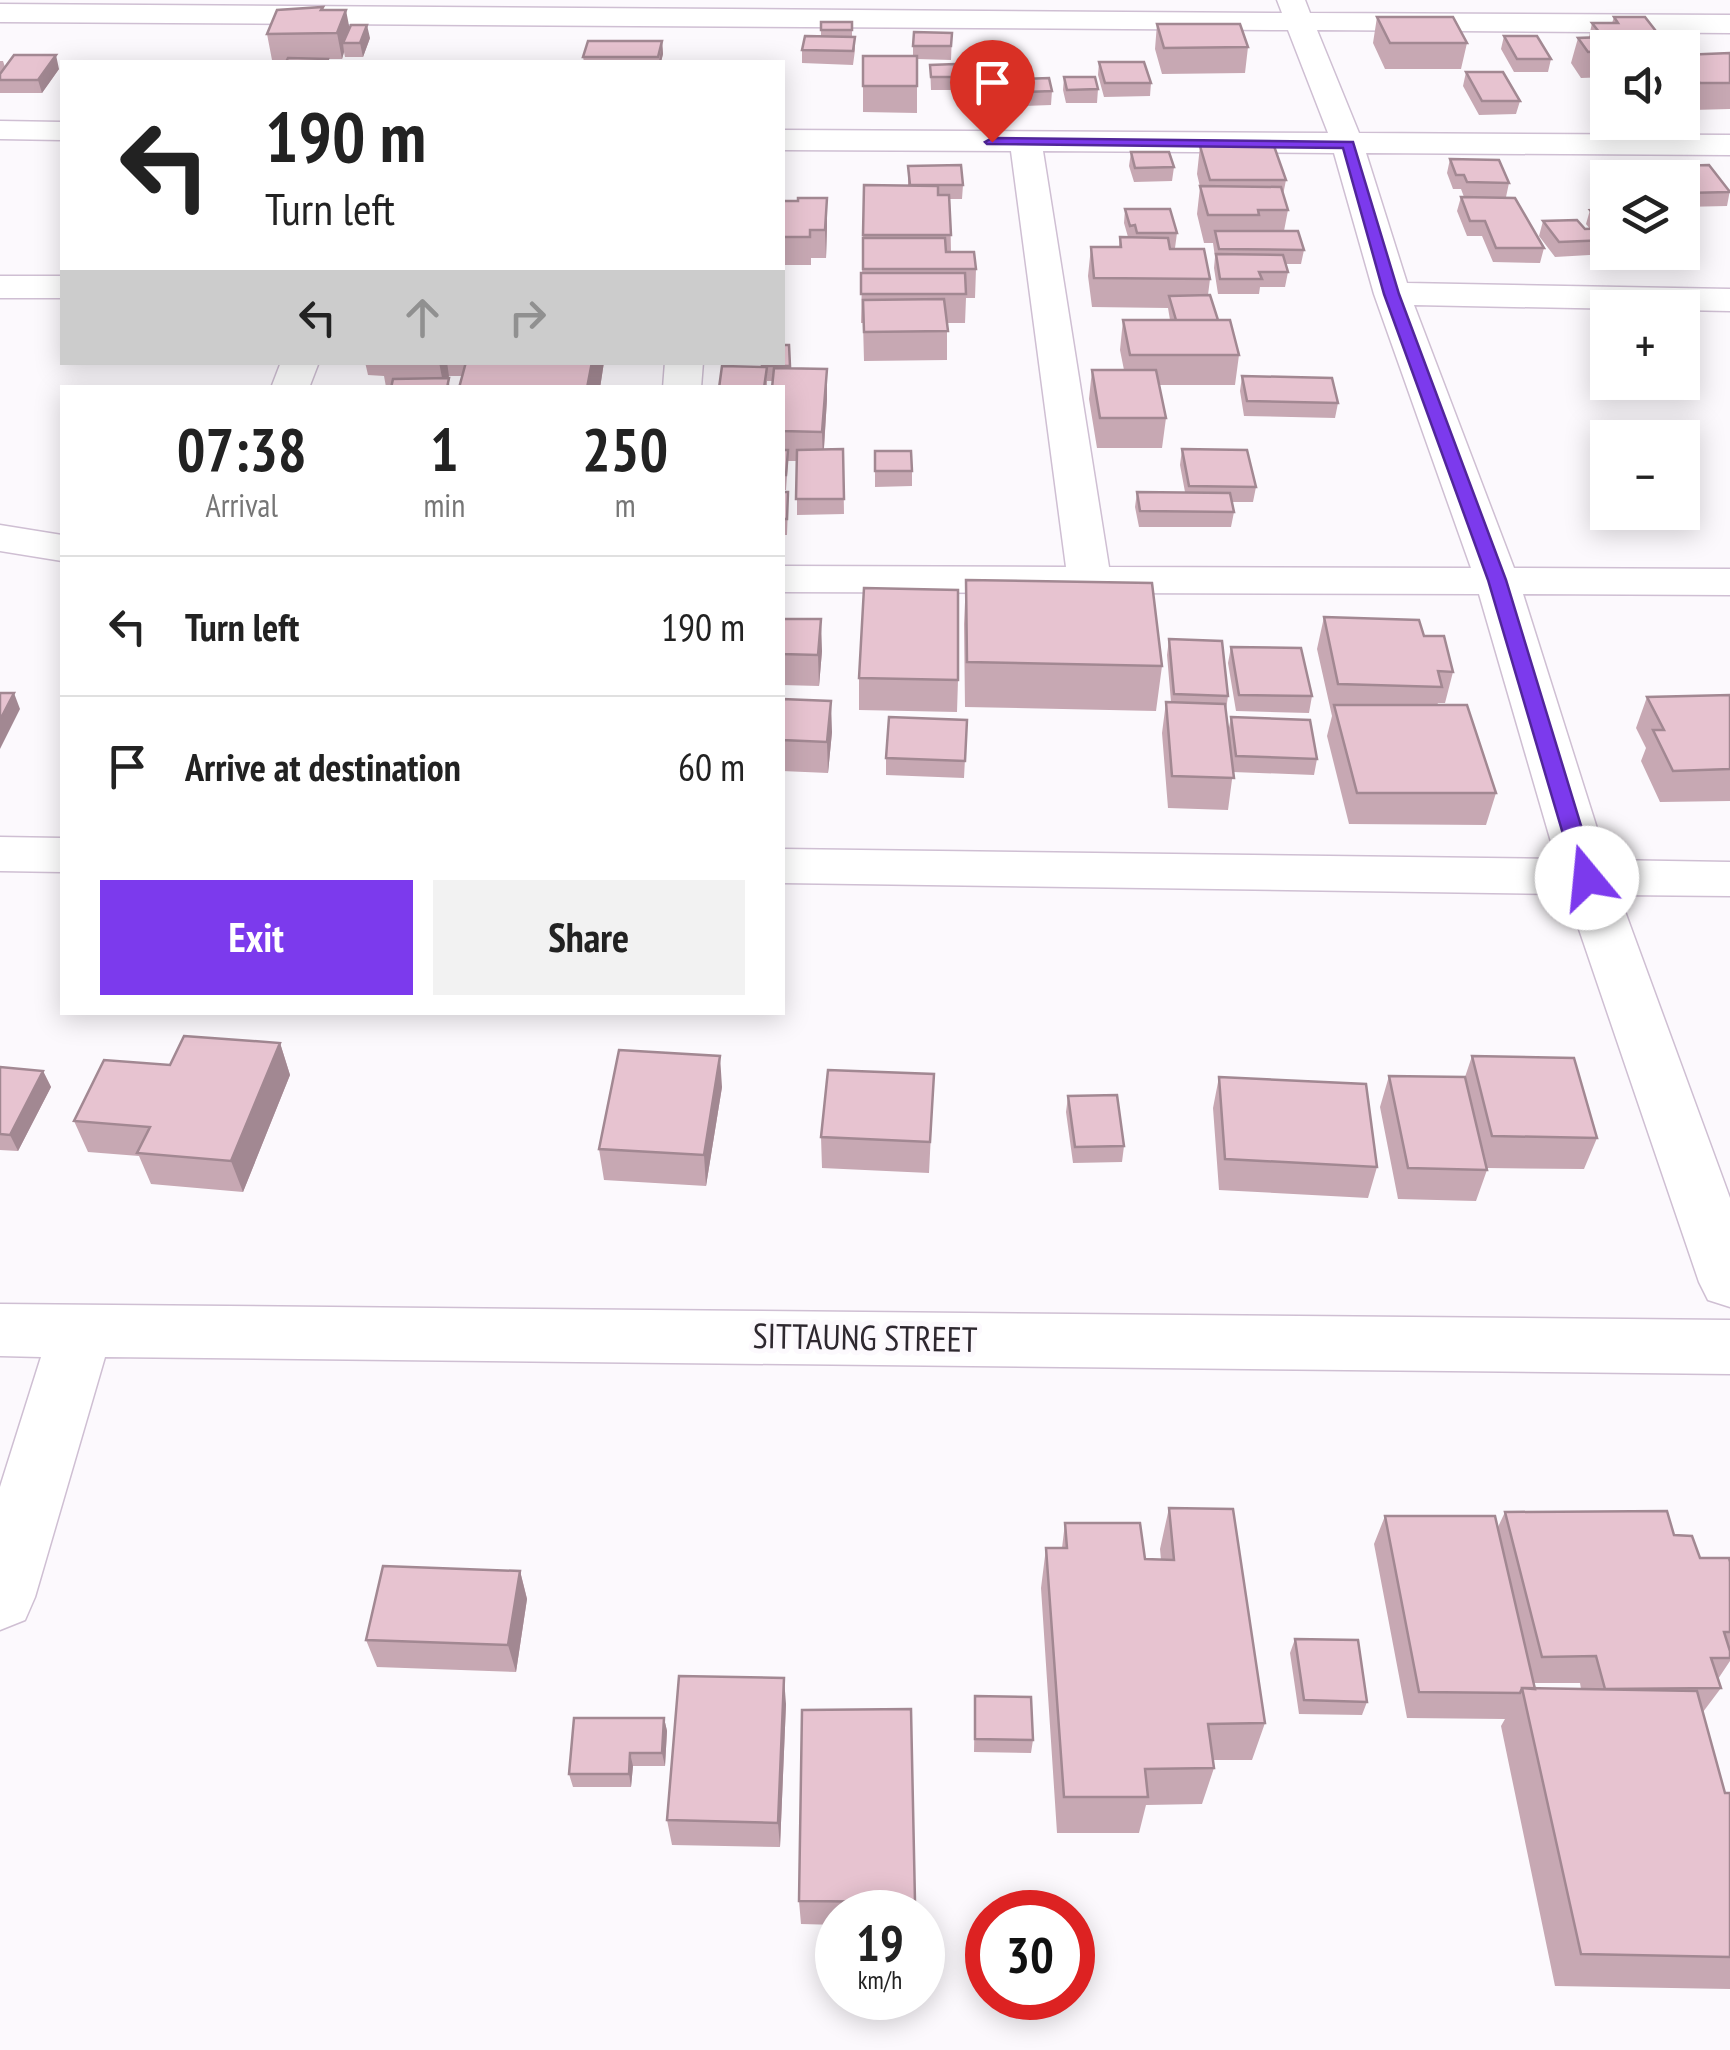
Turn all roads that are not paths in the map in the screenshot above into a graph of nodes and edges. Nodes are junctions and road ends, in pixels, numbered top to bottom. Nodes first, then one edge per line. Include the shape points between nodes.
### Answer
1 (446, 8) edge
2 (1294, 10) edge
3 (0, 13) edge
4 (1730, 24) edge
5 (432, 47) dead end
6 (0, 130) edge
7 (60, 131) edge
8 (785, 140) edge
9 (1026, 142) junction
10 (1348, 144) junction
11 (1730, 146) edge
12 (0, 287) edge
13 (60, 287) edge
14 (1392, 294) junction
15 (1730, 300) edge
16 (0, 538) edge
17 (60, 548) edge
18 (1089, 577) junction
19 (785, 579) edge
20 (1497, 580) junction
21 (1730, 582) edge
22 (0, 854) edge
23 (60, 855) edge
24 (785, 866) edge
25 (1587, 878) junction
26 (1730, 879) edge
27 (1730, 1282) edge
28 (0, 1330) edge
29 (81, 1330) junction
30 (1730, 1347) edge
31 (0, 1597) edge

1 - 2 street
1 - 3 street
1 - 5 street
2 - 4 street
2 - 10 street
6 - 7 street
8 - 9 street
9 - 10 street
9 - 18 street
10 - 11 street
10 - 14 street
12 - 13 street
14 - 15 street
14 - 20 street
16 - 17 street
18 - 19 street
18 - 20 street
20 - 21 street
20 - 25 street
22 - 23 street
24 - 25 street
25 - 26 street
25 - 27 street
28 - 29 street, SITTAUNG STREET
29 - 30 street, SITTAUNG STREET
29 - 31 street

